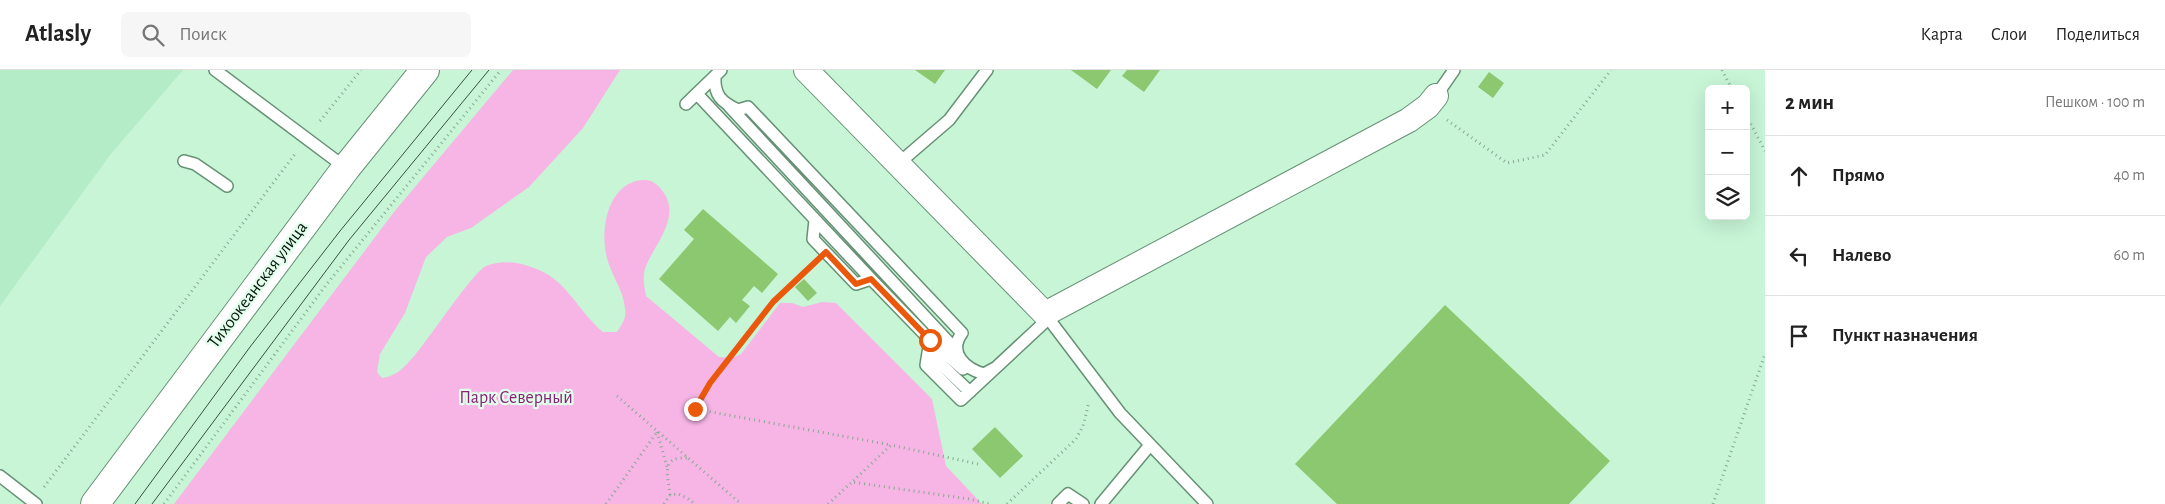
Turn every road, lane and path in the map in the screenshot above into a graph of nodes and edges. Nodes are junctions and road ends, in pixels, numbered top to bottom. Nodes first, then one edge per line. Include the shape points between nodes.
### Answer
1 (215, 70) edge
2 (361, 70) edge
3 (425, 70) edge
4 (501, 70) edge
5 (806, 70) edge
6 (987, 70) edge
7 (1454, 70) edge
8 (1611, 70) edge
9 (1722, 70) edge
10 (718, 73) edge
11 (1730, 85) edge
12 (701, 90) junction
13 (1432, 101) junction
14 (686, 104) dead end
15 (320, 121) dead end
16 (1750, 123) edge
17 (1765, 151) edge
18 (295, 154) dead end
19 (184, 161) dead end
20 (899, 163) junction
21 (346, 168) junction
22 (227, 186) dead end
23 (815, 220) junction
24 (826, 252) junction
25 (871, 279) junction
26 (1047, 316) junction
27 (930, 340) junction
28 (1765, 354) edge
29 (995, 368) junction
30 (1094, 377) junction
31 (979, 383) junction
32 (617, 396) dead end
33 (695, 409) junction
34 (690, 418) dead end
35 (657, 432) junction
36 (1150, 445) junction
37 (891, 446) junction
38 (688, 458) junction
39 (978, 464) dead end
40 (667, 468) junction
41 (0, 476) edge
42 (852, 482) junction
43 (43, 488) dead end
44 (670, 495) junction
45 (36, 504) edge
46 (95, 504) edge
47 (164, 504) edge
48 (606, 504) edge
49 (664, 504) edge
50 (695, 504) edge
51 (741, 504) edge
52 (828, 504) edge
53 (990, 504) edge
54 (1007, 504) edge
55 (1058, 504) edge
56 (1083, 504) edge
57 (1101, 504) edge
58 (1207, 504) edge
59 (1714, 504) edge

1 - 21 lane
2 - 15 path
3 - 21 main road, Тихоокеанская улица
4 - 47 path via 326,285
5 - 20 street
6 - 20 lane via 949,120
7 - 13 lane
8 - 13 path via 1545,156 1507,163
9 - 11 path
10 - 12 lane
10 - 29 lane via 714,87 718,97 738,110 748,108 962,333 956,350 961,361 971,370 984,374
12 - 14 lane
12 - 23 lane via 734,134
13 - 26 street via 1409,120
16 - 17 path
18 - 43 path
19 - 22 lane
20 - 26 street
21 - 46 main road, Тихоокеанская улица
23 - 24 lane via 813,239
23 - 25 lane
24 - 25 lane via 856,284
24 - 33 path via 773,302 710,383
25 - 27 lane
26 - 29 lane
26 - 30 lane
27 - 31 lane
27 - 31 lane via 929,352 970,392
28 - 59 path
29 - 31 lane
30 - 36 lane via 1120,413
30 - 54 path via 1083,426 1076,439
32 - 35 path
33 - 34 path
33 - 37 path
35 - 38 path
35 - 40 path
35 - 48 path
36 - 57 lane
36 - 58 lane
37 - 39 path
37 - 42 path
38 - 40 path via 676,457
38 - 51 path
40 - 44 path
41 - 45 lane
42 - 52 path
42 - 53 path via 969,498
44 - 49 path
44 - 50 path via 678,494
55 - 56 lane via 1068,494

